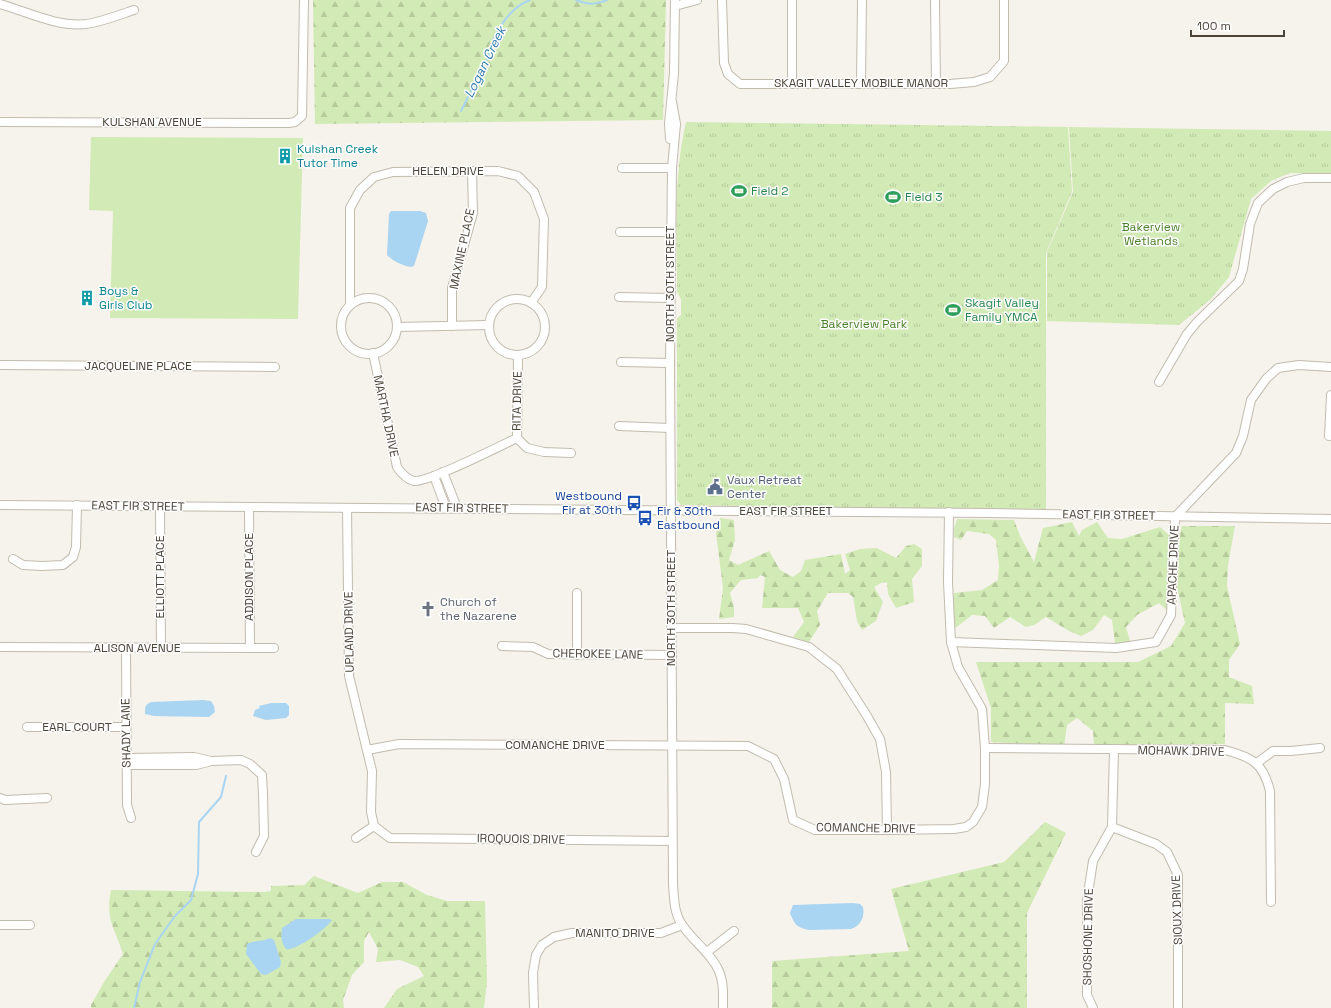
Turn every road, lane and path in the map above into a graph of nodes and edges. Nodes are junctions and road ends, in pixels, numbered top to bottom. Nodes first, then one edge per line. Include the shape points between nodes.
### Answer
1 (304, 0) edge
2 (697, 0) edge
3 (722, 0) edge
4 (792, 0) edge
5 (862, 0) edge
6 (935, 0) edge
7 (1004, 0) edge
8 (675, 3) edge
9 (0, 4) edge
10 (134, 10) dead end
11 (861, 83) junction
12 (792, 84) junction
13 (936, 84) junction
14 (0, 122) edge
15 (622, 168) dead end
16 (672, 168) junction
17 (472, 172) junction
18 (1331, 178) edge
19 (620, 232) dead end
20 (671, 232) junction
21 (619, 297) dead end
22 (670, 298) junction
23 (531, 303) junction
24 (350, 305) junction
25 (489, 325) junction
26 (452, 326) junction
27 (397, 327) junction
28 (373, 353) junction
29 (518, 355) junction
30 (621, 362) dead end
31 (670, 363) junction
32 (0, 365) edge
33 (1331, 366) edge
34 (275, 367) dead end
35 (1159, 382) dead end
36 (1331, 395) edge
37 (619, 426) dead end
38 (670, 428) junction
39 (1329, 436) dead end
40 (517, 438) junction
41 (571, 453) dead end
42 (443, 472) junction
43 (404, 476) joint
44 (434, 476) junction
45 (0, 505) edge
46 (76, 505) junction
47 (160, 506) junction
48 (249, 506) junction
49 (347, 508) junction
50 (446, 508) junction
51 (457, 508) junction
52 (671, 510) junction
53 (949, 512) junction
54 (1175, 517) junction
55 (1331, 518) edge
56 (13, 559) dead end
57 (577, 593) dead end
58 (671, 628) junction
59 (951, 642) junction
60 (502, 646) dead end
61 (0, 647) edge
62 (126, 648) junction
63 (160, 648) junction
64 (250, 648) junction
65 (274, 648) dead end
66 (577, 655) junction
67 (672, 655) junction
68 (27, 727) dead end
69 (126, 727) junction
70 (672, 746) junction
71 (985, 748) junction
72 (1320, 748) dead end
73 (367, 750) junction
74 (1114, 750) junction
75 (127, 762) junction
76 (1257, 764) junction
77 (0, 798) edge
78 (47, 798) dead end
79 (131, 818) dead end
80 (374, 826) junction
81 (1112, 827) junction
82 (887, 830) junction
83 (356, 838) dead end
84 (672, 841) junction
85 (256, 852) dead end
86 (1272, 902) dead end
87 (0, 925) edge
88 (30, 925) dead end
89 (682, 925) junction
90 (734, 931) dead end
91 (707, 952) junction
92 (534, 1008) edge
93 (723, 1008) edge
94 (1093, 1008) edge
95 (1178, 1008) edge

1 - 14 street, KULSHAN AVENUE via 302,116 295,122
2 - 8 street
3 - 12 street, SKAGIT VALLEY MOBILE MANOR via 724,63 728,74 740,84
4 - 12 street
5 - 11 street
6 - 13 street
7 - 13 street, SKAGIT VALLEY MOBILE MANOR via 1004,61 990,76 974,82
8 - 16 street, NORTH 30TH STREET via 674,73 669,124
9 - 10 street via 48,20 80,24
11 - 12 street, SKAGIT VALLEY MOBILE MANOR
11 - 13 street, SKAGIT VALLEY MOBILE MANOR
15 - 16 street
16 - 20 street, NORTH 30TH STREET
17 - 23 street, HELEN DRIVE via 498,171 518,176 534,192 544,219 542,287
17 - 24 street, HELEN DRIVE via 393,172 374,177 360,190 350,208
17 - 26 street, MAXINE PLACE via 473,213 452,288
18 - 35 street via 1304,178 1287,182 1273,189 1258,204 1250,224 1239,281 1187,334
19 - 20 street
20 - 22 street, NORTH 30TH STREET
21 - 22 street
22 - 31 street, NORTH 30TH STREET
23 - 25 street via 522,299 504,302 496,308
23 - 29 street via 543,316 544,334 535,349
24 - 27 street via 360,299 381,300 390,307
24 - 28 street via 343,314 343,338 361,353
25 - 26 street
25 - 29 street via 492,340 497,346 503,351
26 - 27 street
27 - 28 street via 393,339 385,349
28 - 43 street, MARTHA DRIVE via 397,467
29 - 40 street, RITA DRIVE
30 - 31 street
31 - 38 street, NORTH 30TH STREET
32 - 34 street, JACQUELINE PLACE
33 - 54 street, APACHE DRIVE via 1299,365 1278,368 1266,379 1251,400 1243,436 1236,453
36 - 39 street
37 - 38 street
38 - 52 street, NORTH 30TH STREET
40 - 41 street via 527,448 544,452
40 - 42 street, RITA DRIVE
42 - 44 street, RITA DRIVE
42 - 51 street
43 - 44 street, RITA DRIVE via 414,481
44 - 50 street
45 - 46 street, EAST FIR STREET
46 - 47 street, EAST FIR STREET
46 - 56 street via 74,557 64,565 42,566 23,565
47 - 48 street, EAST FIR STREET
47 - 63 street, ELLIOTT PLACE
48 - 49 street, EAST FIR STREET
48 - 64 street, ADDISON PLACE
49 - 50 street, EAST FIR STREET
49 - 73 street, UPLAND DRIVE via 349,676
50 - 51 street, EAST FIR STREET
51 - 52 street, EAST FIR STREET
52 - 53 street, EAST FIR STREET
52 - 58 street, NORTH 30TH STREET
53 - 54 street, EAST FIR STREET
53 - 59 street, COMANCHE DRIVE via 948,582
54 - 55 street, EAST FIR STREET
54 - 59 street, APACHE DRIVE via 1171,615 1156,642 1116,648
57 - 66 street
58 - 67 street, NORTH 30TH STREET
58 - 82 street via 746,630 809,647 836,669 880,739 886,772
59 - 71 street, COMANCHE DRIVE via 958,667 982,709
60 - 66 street, CHEROKEE LANE via 533,647 548,654
61 - 62 street, ALISON AVENUE
62 - 63 street, ALISON AVENUE
62 - 69 street, SHADY LANE
63 - 64 street, ALISON AVENUE
64 - 65 street, ALISON AVENUE
66 - 67 street, CHEROKEE LANE
67 - 70 street, NORTH 30TH STREET
68 - 69 street, EARL COURT
69 - 75 street, SHADY LANE
70 - 73 street, COMANCHE DRIVE via 399,744
70 - 82 street, COMANCHE DRIVE via 748,746 774,759 784,779 793,820 815,830
70 - 84 street, NORTH 30TH STREET
71 - 74 street, MOHAWK DRIVE
71 - 82 street, COMANCHE DRIVE via 982,807 973,822 966,827 954,829
72 - 76 street via 1273,751
73 - 80 street, UPLAND DRIVE via 372,771 371,812
74 - 76 street, MOHAWK DRIVE via 1225,750 1240,754
74 - 81 street, SHOSHONE DRIVE
75 - 79 street, SHADY LANE via 127,805
75 - 85 street via 196,765 211,761 241,760 250,764 262,775 264,836
76 - 86 street, MOHAWK DRIVE via 1266,776 1270,790
77 - 78 street
80 - 83 street
80 - 84 street, IROQUOIS DRIVE via 390,838
81 - 94 street, SHOSHONE DRIVE via 1093,861 1087,900 1087,995
81 - 95 street, SIOUX DRIVE via 1156,844 1167,852 1178,875
84 - 89 street, NORTH 30TH STREET via 674,898
87 - 88 street
89 - 91 street, NORTH 30TH STREET
89 - 92 street, MANITO DRIVE via 661,933 572,933 554,937 542,945 536,956 533,973
90 - 91 street
91 - 93 street, NORTH 30TH STREET via 718,968 723,983

